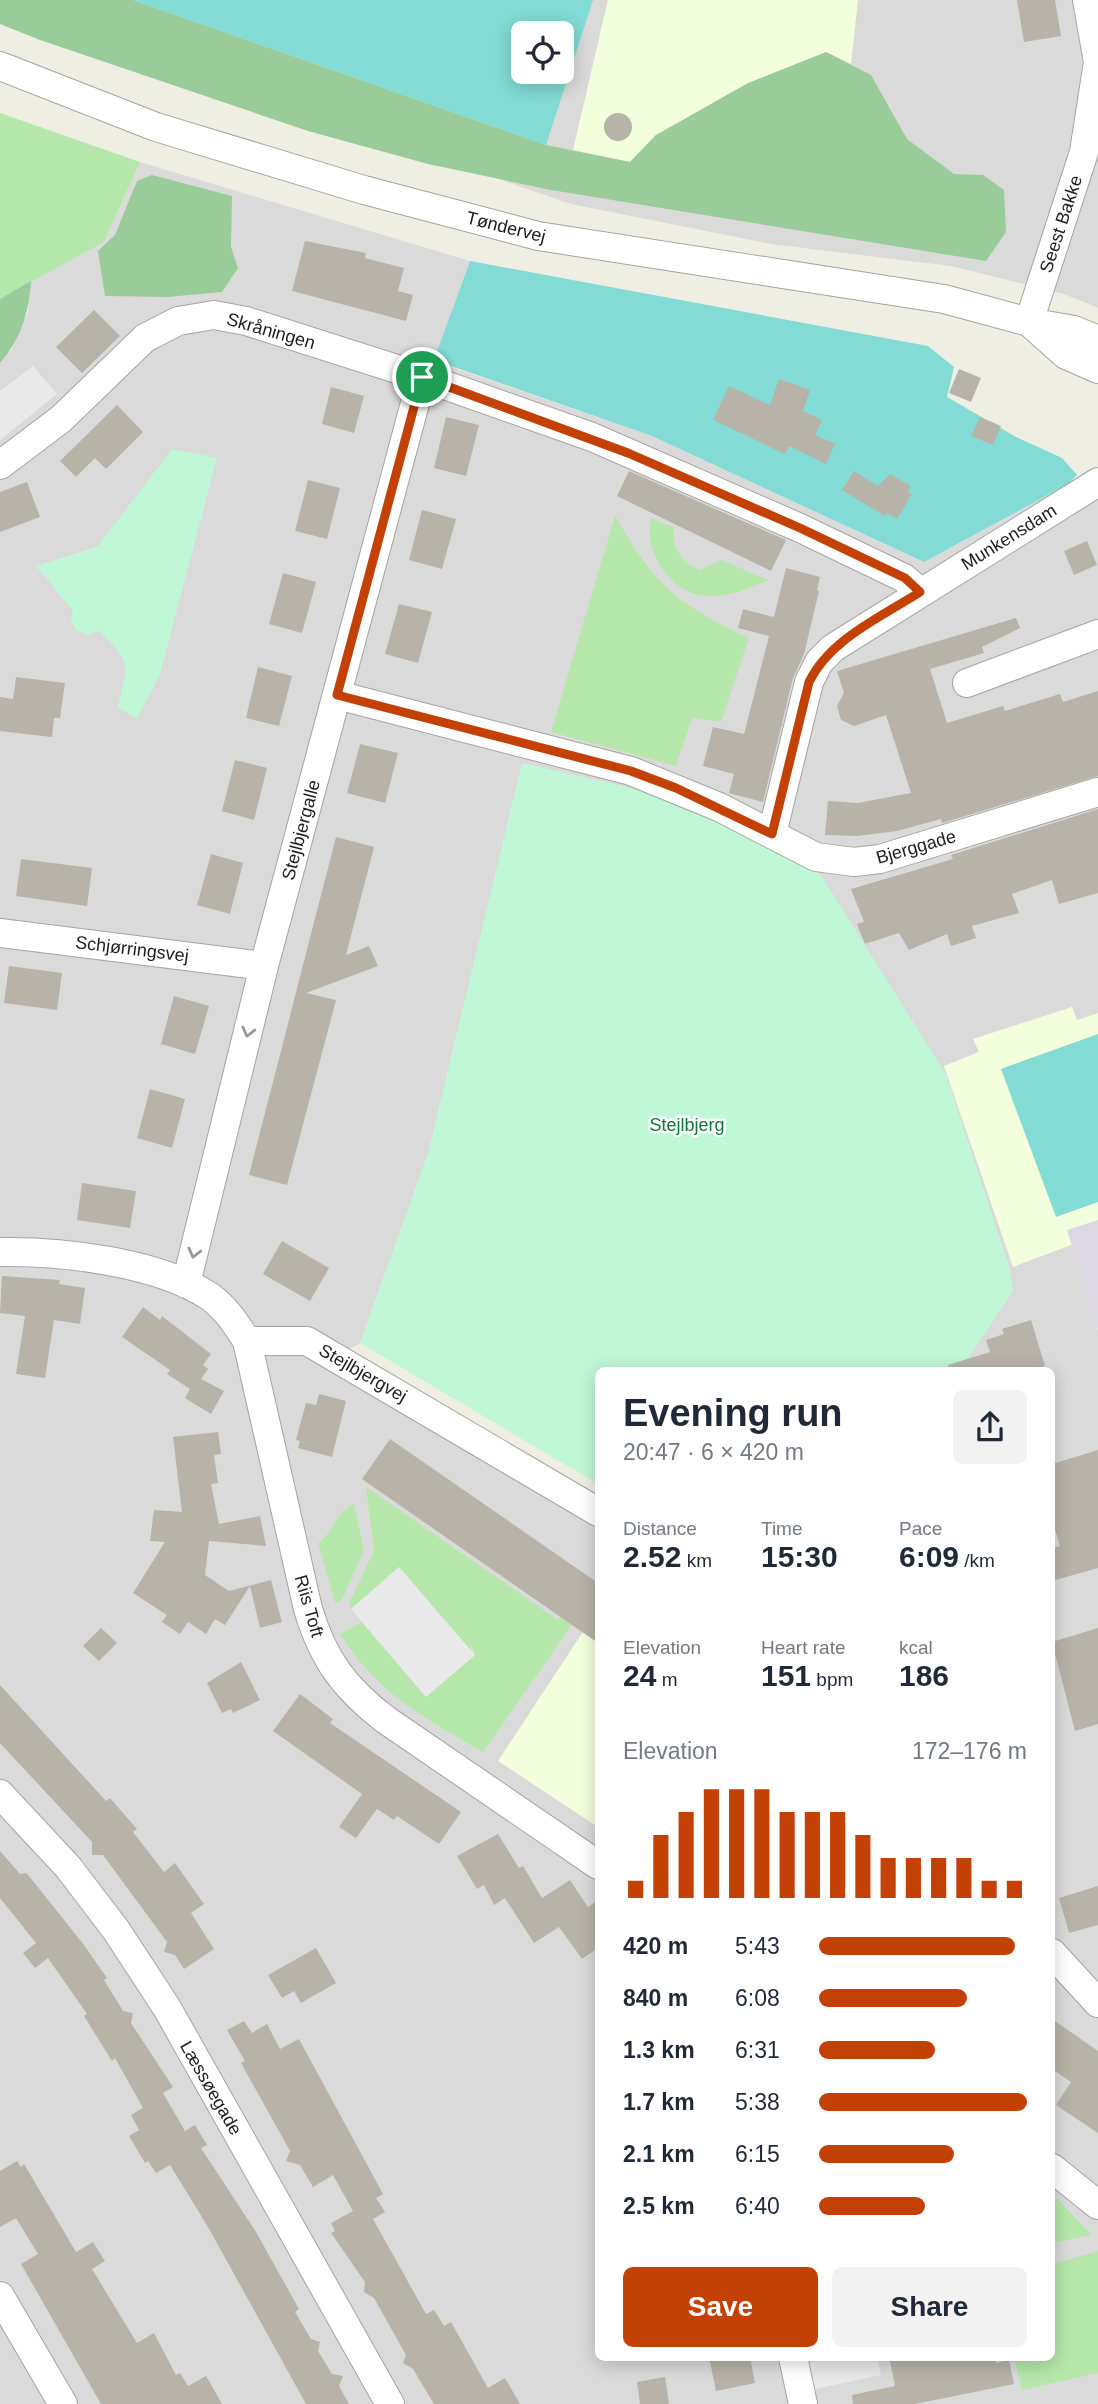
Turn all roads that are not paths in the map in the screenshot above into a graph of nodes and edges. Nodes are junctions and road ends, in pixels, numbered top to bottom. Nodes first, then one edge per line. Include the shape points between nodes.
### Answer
1 (1087, 0) edge
2 (0, 66) edge
3 (1029, 322) junction
4 (1098, 340) edge
5 (1098, 369) edge
6 (422, 377) junction
7 (0, 465) edge
8 (1098, 482) edge
9 (920, 592) junction
10 (1098, 634) edge
11 (967, 683) dead end
12 (337, 695) junction
13 (1098, 792) edge
14 (772, 834) junction
15 (0, 933) edge
16 (264, 966) junction
17 (0, 1252) edge
18 (186, 1284) junction
19 (247, 1341) junction
20 (595, 1510) edge
21 (0, 1794) edge
22 (595, 1863) edge
23 (1055, 1956) edge
24 (1098, 2003) edge
25 (1055, 2170) edge
26 (1098, 2205) edge
27 (0, 2296) edge
28 (794, 2361) edge
29 (63, 2404) edge
30 (390, 2404) edge
31 (803, 2404) edge

1 - 3 street, Seest Bakke via 1098,62 1084,152
2 - 3 street, Tøndervej via 156,127 364,190 538,236 944,299
3 - 4 street, Tøndervej via 1074,330
3 - 5 street, Tøndervej via 1066,355
6 - 7 street, Skråningen via 246,321 214,315 178,321 145,338 61,419
6 - 9 street, Skråningen via 628,453 800,528 905,578
6 - 12 street, Stejlbjergalle
8 - 9 street, Munkensdam
9 - 14 street, Munkensdam via 833,648 819,662 809,682
10 - 11 street
12 - 14 street, Bjerggade via 631,771
12 - 16 street, Stejlbjergalle
13 - 14 street, Bjerggade via 880,859 854,862 817,857
15 - 16 street, Schjørringsvej
16 -> 18 street, Stejlbjergalle
17 - 18 street via 34,1251 89,1259
18 - 19 street via 231,1316
19 - 20 street, Stejlbjergvej via 307,1341
19 - 22 street, Riis Toft via 308,1609 316,1637 334,1670 355,1697 386,1720
21 - 30 street, Læssøegade via 68,1867 167,2008
23 - 24 street
25 - 26 street
27 - 29 street
28 - 31 street

